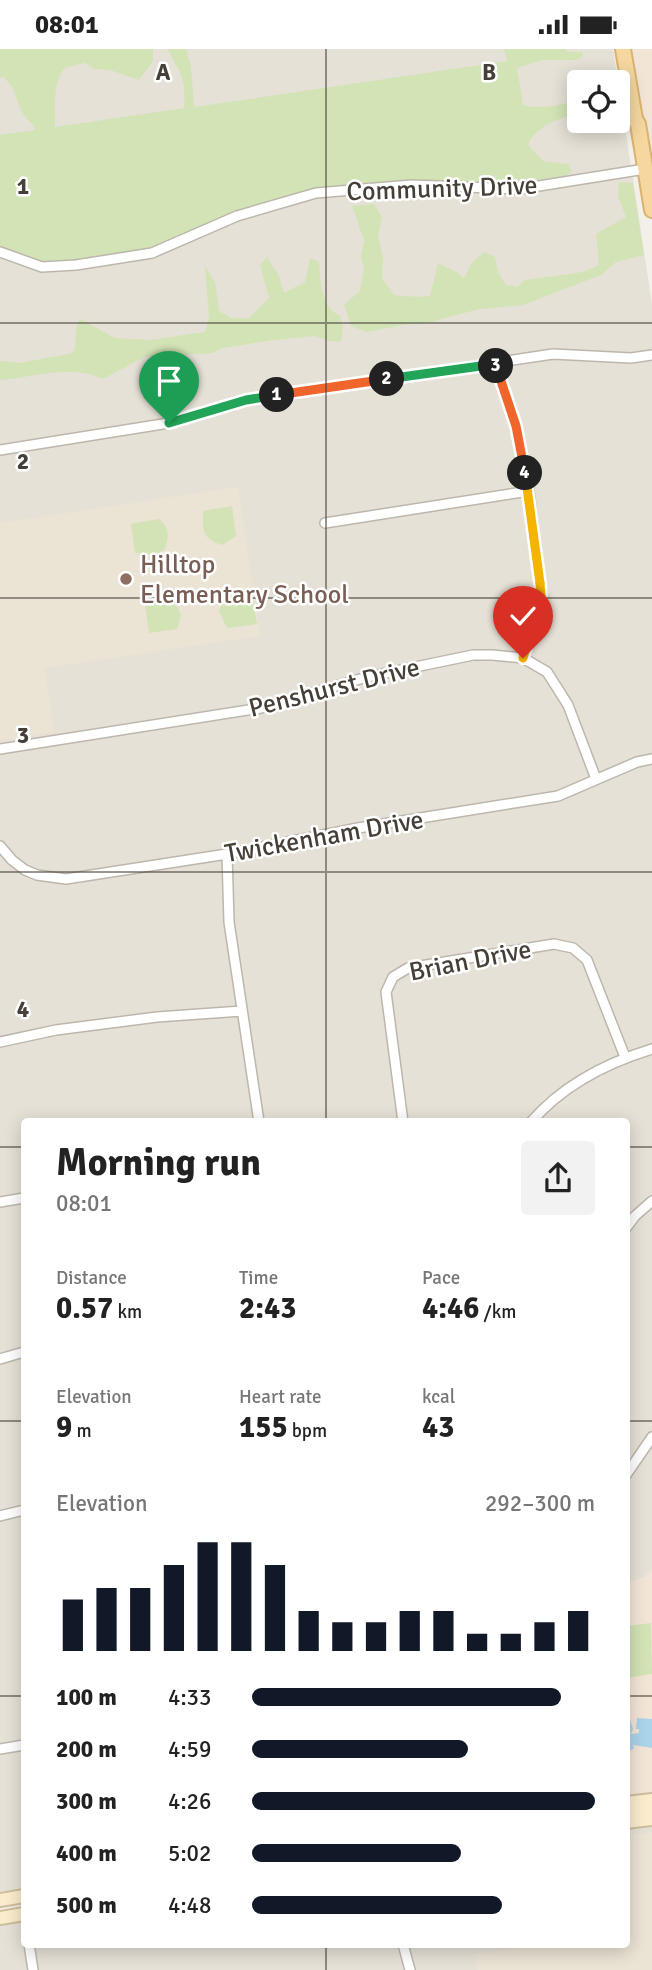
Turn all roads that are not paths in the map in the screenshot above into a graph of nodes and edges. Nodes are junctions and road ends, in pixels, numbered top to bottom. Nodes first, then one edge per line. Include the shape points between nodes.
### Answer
1 (623, 49) edge
2 (629, 49) edge
3 (638, 124) junction
4 (645, 169) junction
5 (652, 210) edge
6 (0, 252) edge
7 (652, 355) edge
8 (495, 364) junction
9 (0, 450) edge
10 (529, 491) junction
11 (325, 523) dead end
12 (523, 658) junction
13 (0, 749) edge
14 (652, 759) edge
15 (596, 779) junction
16 (0, 846) edge
17 (227, 854) junction
18 (243, 1011) junction
19 (0, 1042) edge
20 (652, 1049) edge
21 (625, 1057) junction
22 (258, 1118) edge
23 (402, 1118) edge
24 (535, 1118) edge
25 (21, 1198) edge
26 (652, 1201) edge
27 (0, 1202) edge
28 (630, 1223) edge
29 (21, 1353) edge
30 (0, 1359) edge
31 (652, 1437) edge
32 (630, 1469) edge
33 (21, 1511) edge
34 (0, 1516) edge
35 (21, 1746) edge
36 (0, 1749) edge
37 (652, 1800) edge
38 (630, 1803) edge
39 (652, 1808) edge
40 (630, 1813) edge
41 (652, 1819) edge
42 (630, 1822) edge
43 (21, 1897) edge
44 (3, 1900) edge
45 (21, 1915) edge
46 (1, 1920) edge
47 (30, 1948) edge
48 (404, 1948) edge
49 (33, 1970) edge
50 (410, 1970) edge

1 - 3 main road
2 - 3 main road via 641,118
3 - 4 main road
4 - 5 main road
4 - 6 street, Community Drive via 520,189 412,185 316,193 237,216 152,253 76,265 42,267
7 - 8 street via 554,355
8 - 9 street via 246,400 169,423
8 - 10 street via 516,426
10 - 11 street
10 - 12 street via 541,597
12 - 13 street, Penshurst Drive via 473,655 367,677 261,708
12 - 15 street via 547,672 568,705
14 - 15 street, Twickenham Drive
15 - 17 street, Twickenham Drive via 558,796
16 - 17 street, Twickenham Drive via 25,870 66,879
17 - 18 street via 229,922
18 - 19 street via 157,1017
18 - 22 street
20 - 21 street
21 - 23 street, Brian Drive via 587,960 573,949 554,944 408,968 393,977 386,992
21 - 24 street via 567,1089
25 - 27 street
26 - 28 street
29 - 30 street
31 - 32 street
33 - 34 street
35 - 36 street
37 - 38 main road
39 - 40 main road
41 - 42 main road
43 - 44 main road
44 - 46 street
45 - 46 main road
47 - 49 street
48 - 50 street

